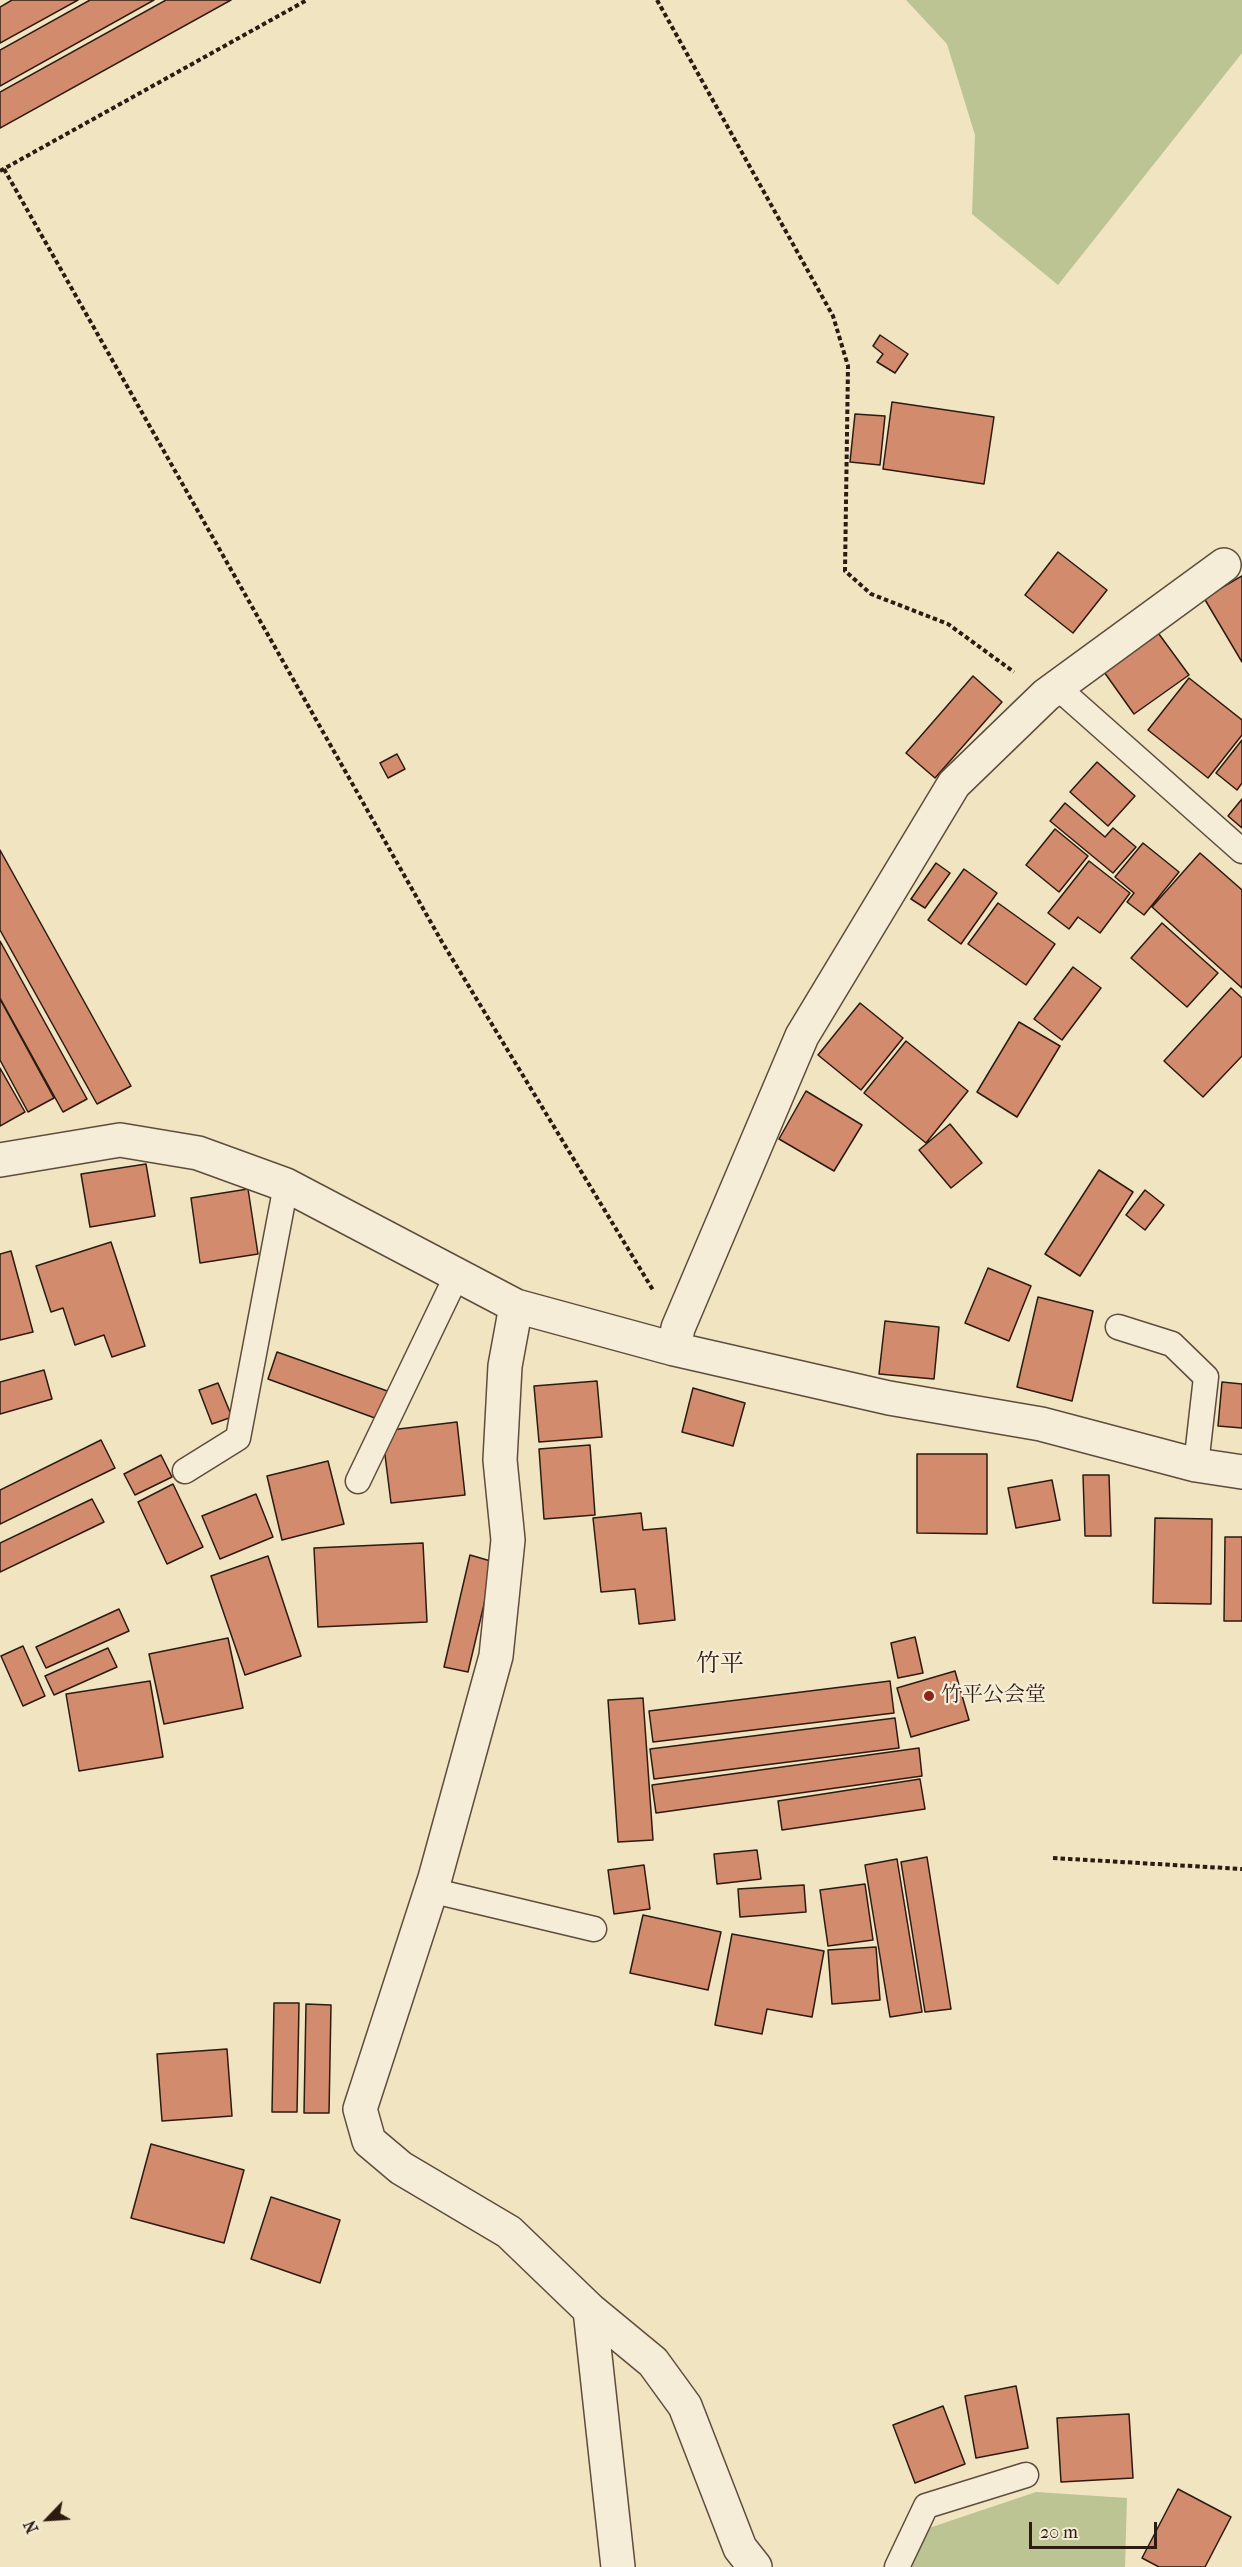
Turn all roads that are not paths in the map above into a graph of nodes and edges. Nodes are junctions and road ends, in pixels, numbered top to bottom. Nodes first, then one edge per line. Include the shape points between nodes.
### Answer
1 (1224, 565) dead end
2 (1052, 691) junction
3 (1242, 851) edge
4 (0, 1160) edge
5 (285, 1185) junction
6 (457, 1275) junction
7 (516, 1306) junction
8 (1118, 1327) dead end
9 (676, 1339) junction
10 (1196, 1465) junction
11 (185, 1471) dead end
12 (1242, 1472) edge
13 (358, 1481) dead end
14 (430, 1890) junction
15 (594, 1929) dead end
16 (590, 2310) junction
17 (1026, 2475) dead end
18 (618, 2567) edge
19 (754, 2567) edge
20 (897, 2567) edge

1 - 2 street
2 - 3 lane
2 - 9 street via 954,784 802,1036
4 - 5 street via 120,1140 198,1153
5 - 6 street
5 - 11 lane via 238,1438
6 - 7 street
6 - 13 lane
7 - 9 street
7 - 14 street via 506,1366 500,1460 508,1540 496,1656
8 - 10 lane via 1172,1344 1206,1377
9 - 10 street via 889,1398 1041,1424
10 - 12 street
14 - 15 lane
14 - 16 street via 360,2109 369,2141 401,2168 509,2232
16 - 18 street
16 - 19 street via 653,2362 685,2406 740,2548
17 - 20 lane via 926,2506

